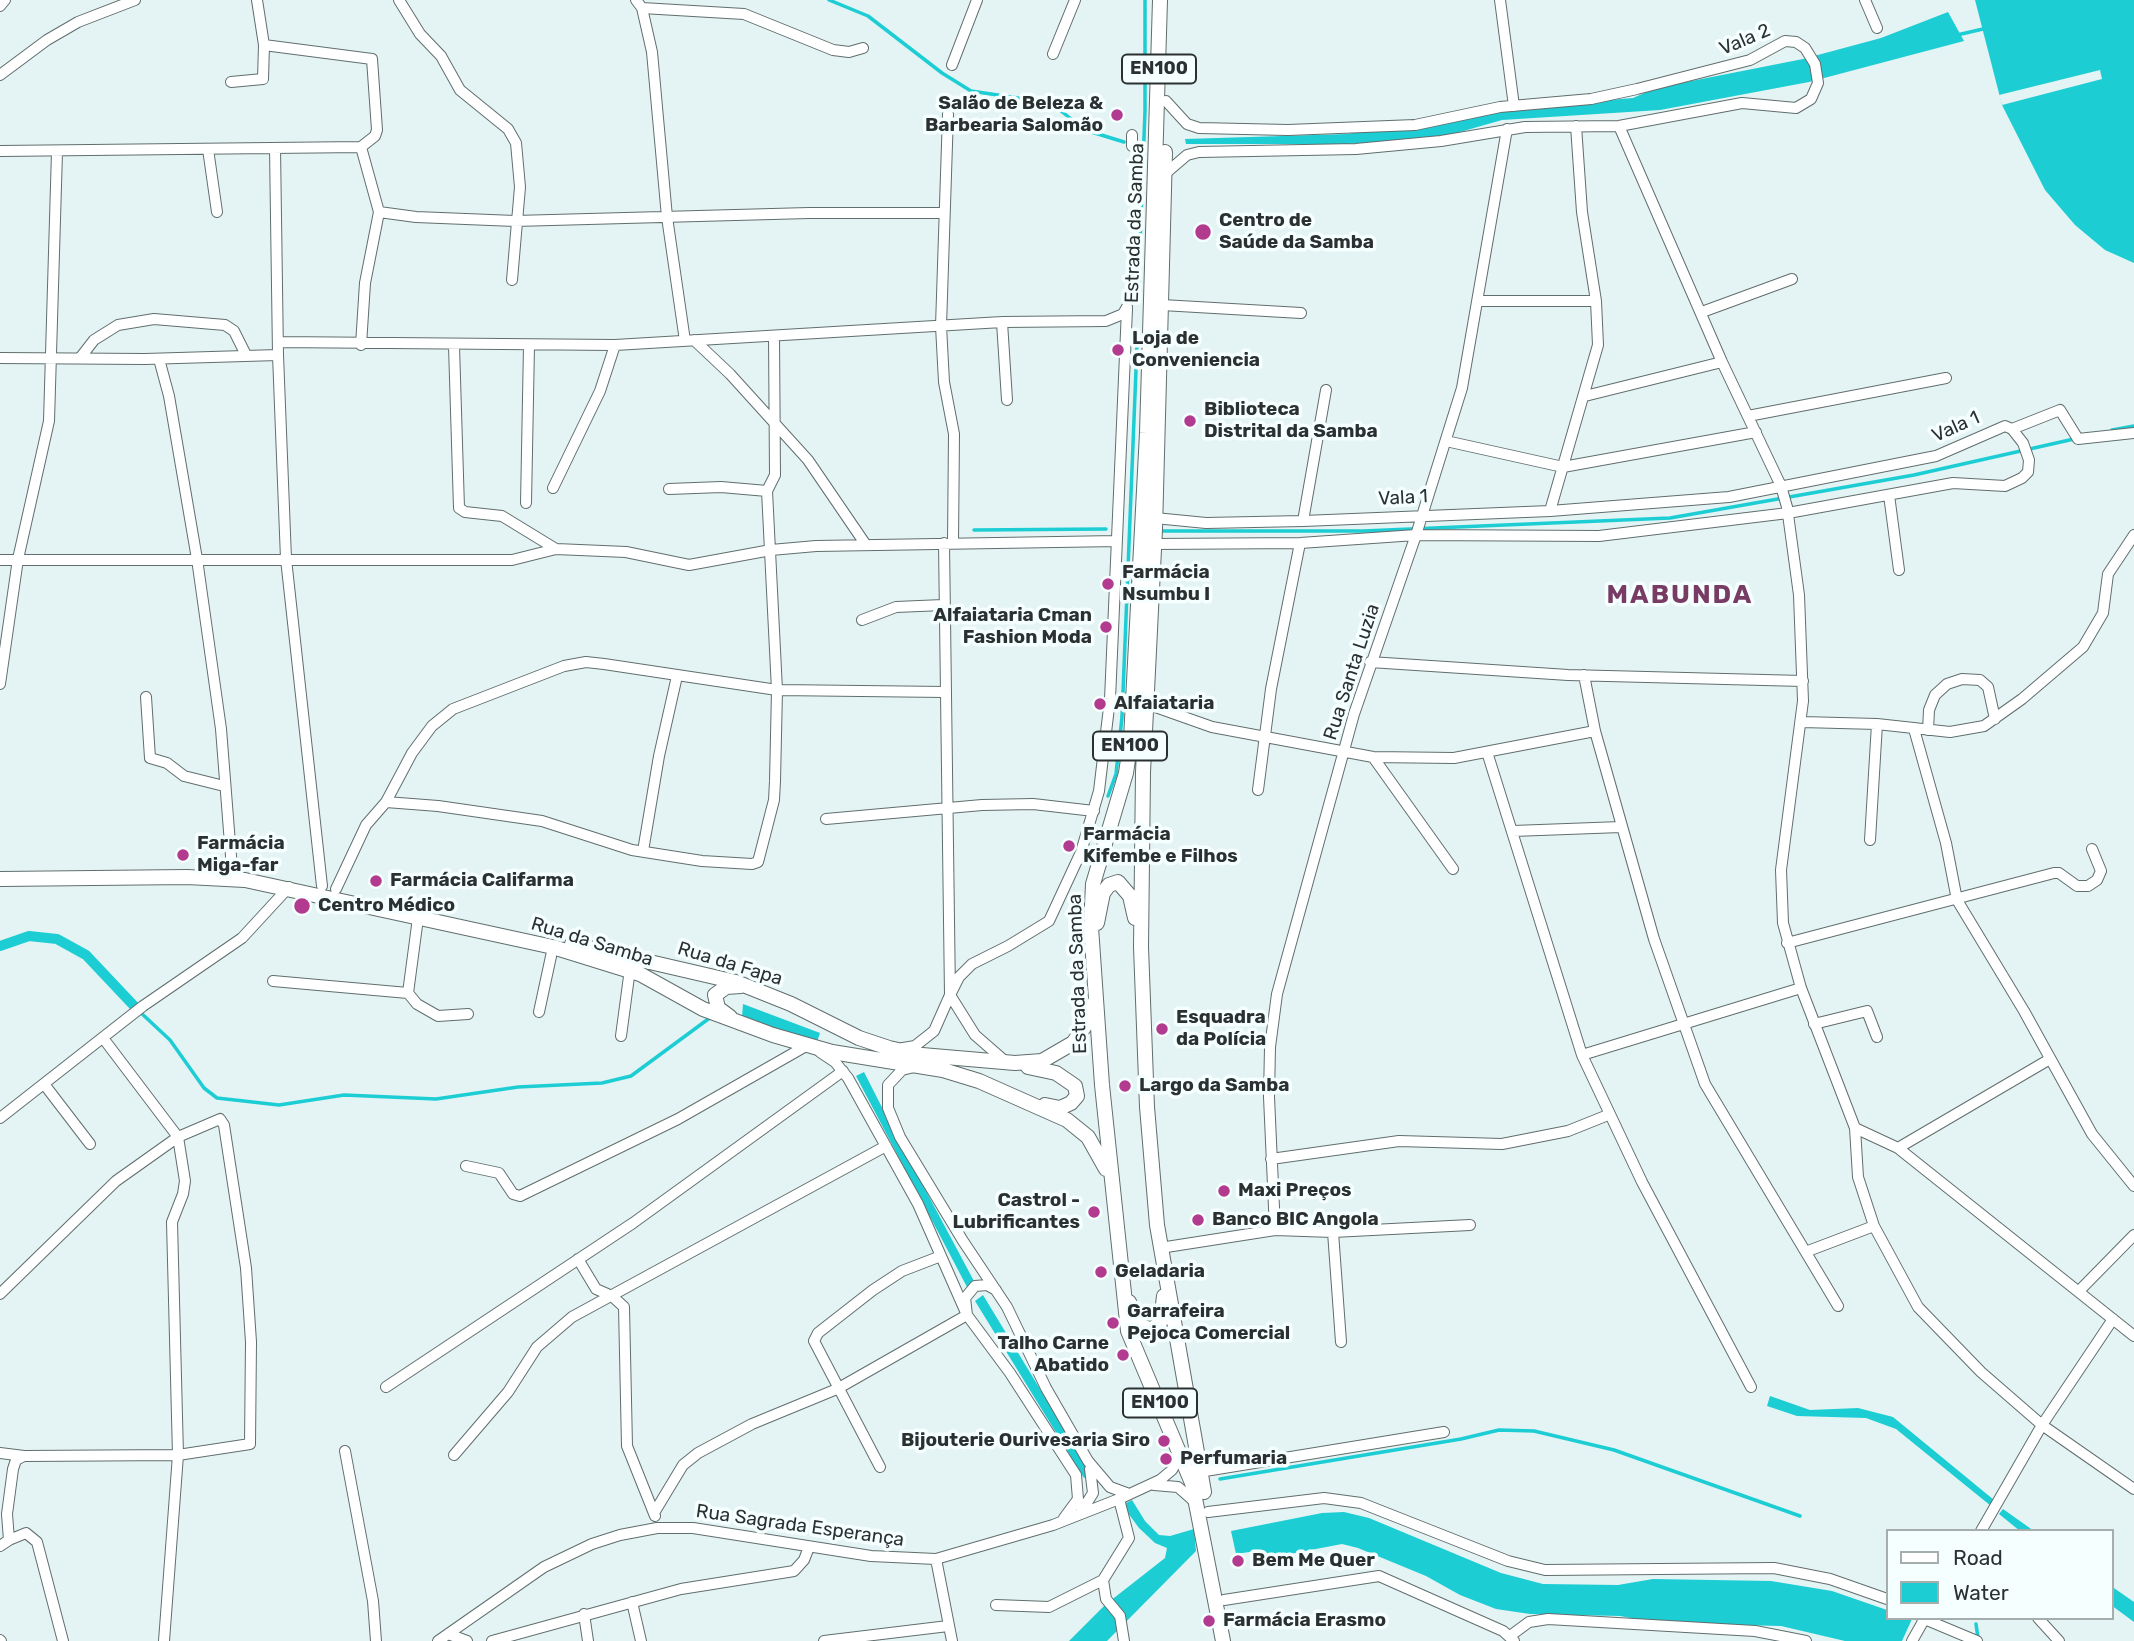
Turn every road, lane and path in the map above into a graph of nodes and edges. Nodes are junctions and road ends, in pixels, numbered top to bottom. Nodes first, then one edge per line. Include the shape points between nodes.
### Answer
1 (5, 0) edge
2 (135, 0) edge
3 (257, 0) edge
4 (399, 0) edge
5 (977, 0) edge
6 (1075, 0) edge
7 (1160, 0) edge
8 (1169, 0) edge
9 (1500, 0) edge
10 (1865, 0) edge
11 (120, 2) edge
12 (639, 4) edge
13 (690, 5) edge
14 (0, 6) edge
15 (1877, 28) dead end
16 (264, 45) junction
17 (863, 48) dead end
18 (1053, 54) dead end
19 (952, 65) dead end
20 (0, 75) edge
21 (231, 82) dead end
22 (1166, 101) junction
23 (1514, 106) junction
24 (948, 114) dead end
25 (1576, 126) junction
26 (1619, 126) junction
27 (1507, 130) junction
28 (361, 147) junction
29 (275, 148) junction
30 (208, 149) junction
31 (0, 151) edge
32 (57, 152) junction
33 (1166, 173) junction
34 (217, 212) dead end
35 (379, 212) junction
36 (943, 213) junction
37 (667, 217) junction
38 (515, 221) junction
39 (1792, 279) dead end
40 (512, 280) dead end
41 (1479, 301) junction
42 (1596, 301) junction
43 (1161, 305) junction
44 (1702, 312) junction
45 (1301, 313) dead end
46 (1106, 321) junction
47 (1002, 322) junction
48 (941, 326) junction
49 (774, 336) junction
50 (690, 341) junction
51 (278, 342) junction
52 (1125, 344) junction
53 (360, 345) junction
54 (615, 345) junction
55 (454, 346) junction
56 (529, 346) junction
57 (246, 355) junction
58 (278, 355) junction
59 (0, 358) edge
60 (50, 358) junction
61 (80, 358) junction
62 (159, 359) junction
63 (1722, 362) junction
64 (1946, 378) dead end
65 (1326, 390) dead end
66 (1584, 396) junction
67 (1007, 400) dead end
68 (1748, 416) junction
69 (775, 423) junction
70 (2012, 429) junction
71 (1756, 432) junction
72 (2134, 433) edge
73 (1446, 441) junction
74 (1563, 467) junction
75 (553, 488) dead end
76 (669, 489) dead end
77 (1782, 489) junction
78 (767, 491) junction
79 (1889, 495) junction
80 (526, 503) dead end
81 (1788, 510) junction
82 (1550, 512) junction
83 (1420, 516) junction
84 (1155, 518) junction
85 (1303, 521) junction
86 (1417, 533) junction
87 (2134, 535) edge
88 (1117, 541) junction
89 (948, 542) junction
90 (1300, 543) junction
91 (1153, 544) junction
92 (866, 545) junction
93 (556, 549) junction
94 (771, 550) junction
95 (18, 559) junction
96 (197, 559) junction
97 (286, 559) junction
98 (0, 560) edge
99 (1899, 570) dead end
100 (943, 605) junction
101 (862, 620) dead end
102 (1370, 662) junction
103 (1584, 675) junction
104 (677, 676) junction
105 (1803, 681) junction
106 (0, 684) edge
107 (778, 690) junction
108 (945, 692) junction
109 (146, 697) dead end
110 (1147, 705) junction
111 (1995, 719) junction
112 (1802, 722) junction
113 (1877, 724) junction
114 (1914, 729) junction
115 (1928, 730) junction
116 (1595, 731) junction
117 (1264, 738) junction
118 (1345, 752) junction
119 (1487, 752) junction
120 (1373, 757) junction
121 (225, 786) junction
122 (1258, 790) dead end
123 (386, 802) junction
124 (946, 806) junction
125 (1094, 811) junction
126 (826, 819) dead end
127 (1621, 827) junction
128 (1513, 831) junction
129 (1870, 840) dead end
130 (2092, 849) dead end
131 (643, 851) junction
132 (232, 869) junction
133 (1453, 869) dead end
134 (0, 870) edge
135 (0, 879) edge
136 (289, 887) junction
137 (329, 888) junction
138 (1957, 900) junction
139 (418, 918) junction
140 (1787, 943) junction
141 (553, 947) junction
142 (1141, 947) junction
143 (1092, 948) junction
144 (630, 970) junction
145 (273, 981) dead end
146 (1801, 988) junction
147 (762, 991) junction
148 (408, 993) junction
149 (950, 995) junction
150 (1096, 995) junction
151 (539, 1012) dead end
152 (468, 1014) dead end
153 (1683, 1022) junction
154 (1814, 1024) junction
155 (752, 1027) junction
156 (621, 1036) dead end
157 (1877, 1037) dead end
158 (103, 1038) junction
159 (800, 1044) junction
160 (878, 1044) junction
161 (1582, 1055) junction
162 (2050, 1059) junction
163 (1006, 1062) junction
164 (927, 1067) junction
165 (843, 1070) junction
166 (44, 1084) junction
167 (1009, 1093) junction
168 (1608, 1115) junction
169 (0, 1118) edge
170 (1855, 1128) junction
171 (178, 1137) junction
172 (90, 1144) dead end
173 (886, 1146) junction
174 (1898, 1148) junction
175 (1271, 1160) junction
176 (466, 1166) dead end
177 (2134, 1186) edge
178 (1112, 1191) junction
179 (1471, 1225) dead end
180 (1874, 1226) junction
181 (1275, 1230) junction
182 (1333, 1232) junction
183 (2134, 1235) edge
184 (1160, 1248) junction
185 (1808, 1251) junction
186 (942, 1256) junction
187 (578, 1259) junction
188 (1164, 1274) junction
189 (1122, 1282) junction
190 (2078, 1291) junction
191 (999, 1293) junction
192 (0, 1294) edge
193 (612, 1296) junction
194 (1838, 1306) dead end
195 (967, 1315) junction
196 (2113, 1319) junction
197 (2134, 1336) edge
198 (1341, 1342) dead end
199 (386, 1387) dead end
200 (1751, 1387) dead end
201 (837, 1389) junction
202 (2042, 1425) junction
203 (1444, 1433) dead end
204 (1179, 1444) junction
205 (345, 1451) dead end
206 (0, 1453) edge
207 (178, 1455) junction
208 (454, 1455) dead end
209 (24, 1456) junction
210 (1088, 1461) junction
211 (880, 1467) dead end
212 (1199, 1472) junction
213 (1148, 1485) junction
214 (2134, 1489) edge
215 (1124, 1496) junction
216 (654, 1513) junction
217 (1076, 1515) junction
218 (1204, 1516) junction
219 (1053, 1525) junction
220 (657, 1528) junction
221 (1982, 1529) edge
222 (4, 1543) edge
223 (809, 1546) junction
224 (1211, 1552) junction
225 (936, 1559) junction
226 (1103, 1580) junction
227 (1885, 1598) edge
228 (1224, 1600) junction
229 (632, 1602) junction
230 (996, 1605) dead end
231 (584, 1614) junction
232 (1923, 1620) edge
233 (2040, 1620) edge
234 (948, 1626) junction
235 (448, 1634) junction
236 (1512, 1639) edge
237 (63, 1641) edge
238 (164, 1641) edge
239 (376, 1641) edge
240 (438, 1641) edge
241 (467, 1641) edge
242 (492, 1641) edge
243 (588, 1641) edge
244 (641, 1641) edge
245 (824, 1641) edge
246 (952, 1641) edge
247 (1124, 1641) edge
248 (1223, 1641) edge
249 (1231, 1641) edge
250 (1806, 1641) edge
251 (1912, 1641) edge
252 (1977, 1641) edge
253 (2059, 1641) edge

1 - 14 street
2 - 11 street
3 - 16 street
4 - 38 street via 460,90 508,129 516,143 520,187
5 - 19 street
6 - 18 street
7 - 143 main road, Estrada da Samba / EN100 via 1147,433 1131,739 1126,774 1093,884
8 - 22 main road, Estrada da Samba / EN100
9 - 23 street
10 - 15 street
11 - 20 street via 47,40
12 - 13 street
12 - 37 street via 654,68
13 - 17 street via 757,18 844,52
16 - 21 street via 263,79
16 - 28 street via 372,59 377,130
22 - 23 street, Vala 2 via 1187,124 1199,128 1287,130 1415,125
22 - 33 main road, Estrada da Samba / EN100
23 - 26 street, Vala 2 via 1591,99 1710,72 1750,60 1785,41 1805,48 1815,64 1816,91 1796,108 1742,103
24 - 36 street
25 - 26 street, Vala 2
25 - 27 street, Vala 2
25 - 42 street via 1582,212
26 - 44 street
27 - 33 street, Vala 2 via 1356,149 1199,152 1187,155
27 - 41 street, Rua Santa Luzia
28 - 29 street
28 - 35 street
29 - 30 street
29 - 51 street
30 - 32 street
30 - 34 street
31 - 32 street
32 - 60 street
33 - 43 main road, Estrada da Samba / EN100
35 - 38 street
35 - 53 street via 365,283
36 - 37 street
36 - 48 street
37 - 38 street
37 - 50 street
38 - 40 street
39 - 44 street
41 - 42 street
41 - 73 street, Rua Santa Luzia
42 - 66 street via 1598,345
43 - 45 street
43 - 84 main road, Estrada da Samba / EN100
44 - 63 street
46 - 47 street
46 - 52 street
46 - 52 street via 1123,314 1127,307
47 - 48 street
47 - 67 street
48 - 49 street
48 - 89 street via 944,382 954,434
49 - 50 street
49 - 69 street
50 - 54 street
50 - 69 street
51 - 53 street
51 - 58 street
52 - 88 street, Estrada da Samba
53 - 55 street
54 - 56 street
54 - 75 street via 600,391
55 - 56 street
55 - 93 street via 459,508 502,516
56 - 80 street
57 - 58 street
57 - 61 street via 234,331 225,325 154,319 110,330 94,340
57 - 62 street
58 - 97 street
59 - 60 street
60 - 61 street
60 - 95 street via 45,446
61 - 62 street
62 - 96 street
63 - 66 street
63 - 68 street
64 - 68 street
65 - 85 street
66 - 74 street
68 - 71 street
69 - 78 street via 775,475
69 - 92 street via 834,495
70 - 72 street via 2060,410 2081,440
70 - 77 street, Vala 1 via 1997,428 1936,456
70 - 79 street, Vala 1 via 2029,460 2022,478 2005,486 1952,483
71 - 74 street
71 - 77 street
73 - 74 street
73 - 83 street, Rua Santa Luzia
74 - 82 street
76 - 78 street
77 - 81 street
77 - 82 street, Vala 1
78 - 94 street
79 - 81 street, Vala 1
79 - 99 street
81 - 86 street, Vala 1 via 1599,536
81 - 105 street
82 - 83 street, Vala 1
83 - 85 street, Vala 1
83 - 86 street, Rua Santa Luzia
84 - 85 street, Vala 1 via 1206,523
84 - 91 main road, Estrada da Samba / EN100
86 - 90 street, Vala 1
86 - 102 street, Rua Santa Luzia
87 - 111 street via 2108,574 2103,612 2083,647
88 - 89 street
88 - 125 street, Estrada da Samba via 1107,735
89 - 92 street
89 - 100 street
90 - 91 street, Vala 1
90 - 117 street
91 - 110 main road, Estrada da Samba / EN100
92 - 94 street
93 - 94 street via 626,552 689,565
93 - 97 street via 512,560
94 - 107 street
95 - 96 street
95 - 98 street
95 - 106 street
96 - 97 street
96 - 121 street
97 - 137 street
100 - 101 street via 896,607
100 - 108 street
102 - 103 street
102 - 118 street, Rua Santa Luzia
103 - 105 street
103 - 116 street
104 - 107 street
104 - 123 street via 586,662 515,682 440,718 412,753
104 - 131 street
105 - 112 street
107 - 108 street
107 - 131 street via 775,791 758,862 702,861
108 - 124 street
109 - 121 street via 150,758 167,763 184,776
110 - 117 street via 1212,727
110 - 142 main road, Estrada da Samba / EN100
111 - 115 street via 1970,730
111 - 115 street via 1988,687 1980,680 1962,679 1935,695
112 - 113 street
112 - 140 street via 1781,870
113 - 114 street
113 - 129 street
114 - 115 street
114 - 138 street
116 - 119 street
116 - 127 street
117 - 118 street
117 - 122 street
118 - 120 street
118 - 175 street, Rua Santa Luzia via 1277,994 1270,1047
119 - 120 street via 1454,758
119 - 128 street
120 - 133 street
121 - 132 street
123 - 131 street via 542,821
123 - 137 street
124 - 125 street via 1034,804
124 - 126 street
124 - 149 street
125 - 149 street, Estrada da Samba via 1049,921 972,964
127 - 128 street
127 - 153 street
128 - 161 street
130 - 138 street via 2101,871 2088,886 2077,886 2054,873
132 - 134 main road
132 - 137 main road, Rua da Fapa
135 - 136 main road, Rua da Samba via 187,877
136 - 139 main road, Rua da Samba
136 - 158 street via 242,938
137 - 147 main road, Rua da Fapa via 696,971
138 - 140 street
138 - 162 street
139 - 141 main road, Rua da Samba
139 - 148 street
140 - 146 street
141 - 144 main road, Rua da Samba
141 - 151 street
142 - 143 main road via 1130,896 1118,882 1103,893
142 - 184 main road, Estrada da Samba / EN100 via 1147,1107
143 - 150 main road, Estrada da Samba / EN100
144 - 155 main road, Rua da Samba via 703,1009
144 - 156 street
145 - 148 street
146 - 153 street
146 - 154 street
147 - 155 main road via 732,986 715,995 723,1013
147 - 160 main road, Rua da Fapa
148 - 152 street via 438,1016
149 - 160 street via 942,1020 926,1039 903,1048
149 - 163 street via 975,1035
150 - 163 main road, Rua da Fapa via 1085,1026 1065,1050 1042,1061
150 - 178 main road, Estrada da Samba / EN100
153 - 161 street
153 - 185 street via 1705,1084
154 - 157 street via 1867,1011
154 - 170 street
155 - 159 main road, Rua da Samba
158 - 166 street
158 - 171 street
159 - 164 main road, Rua da Samba
159 - 165 street via 824,1054
159 - 176 street via 678,1119 520,1196 513,1194 499,1173
160 - 163 main road, Rua da Fapa via 922,1055
161 - 168 street
162 - 174 street
162 - 177 street via 2105,1154
163 - 167 main road via 1066,1077 1077,1096 1060,1108
164 - 167 main road, Rua da Samba via 960,1073
164 - 191 street via 909,1067 891,1079 888,1108 931,1190
165 - 173 street
165 - 187 street
166 - 169 street
166 - 172 street
167 - 178 main road, Rua da Samba via 1067,1120 1088,1137 1104,1161
168 - 175 street via 1569,1131 1502,1144 1399,1141
168 - 200 street
170 - 174 street
170 - 180 street via 1858,1177
171 - 192 street via 104,1191
171 - 207 street via 185,1181 172,1222
171 - 207 street via 215,1119 224,1125 246,1268 251,1342 250,1444
173 - 186 street
173 - 193 street
174 - 190 street
175 - 181 street, Rua Santa Luzia
178 - 189 main road, Estrada da Samba / EN100
179 - 182 street
180 - 185 street
180 - 202 street via 1917,1307
181 - 182 street
181 - 184 street
182 - 198 street
183 - 190 street
184 - 188 main road, Estrada da Samba / EN100
185 - 194 street
186 - 195 street
186 - 201 street via 902,1271 818,1333 814,1345
187 - 193 street via 596,1289
187 - 199 street
188 - 189 main road via 1161,1321 1152,1330 1139,1325
188 - 212 main road, Estrada da Samba / EN100
189 - 204 main road, Estrada da Samba / EN100 via 1133,1347
190 - 196 street
191 - 195 street via 987,1285 975,1286 965,1298
191 - 210 street
193 - 208 street via 586,1307 537,1347 508,1392
193 - 216 street via 626,1313 629,1455
195 - 201 street
195 - 219 street via 1076,1475 1079,1490 1074,1508
196 - 197 street
196 - 202 street
201 - 211 street
201 - 216 street via 752,1424 698,1453 683,1465
202 - 214 street
202 - 221 street
203 - 212 street
204 - 213 street, Rua Sagrada Esperança via 1172,1470
204 - 218 main road, Estrada da Samba / EN100
205 - 239 street
206 - 209 street
207 - 209 street
207 - 238 street
209 - 222 street via 16,1460 13,1469
210 - 215 street
210 - 217 street via 1095,1486
212 - 218 main road, Estrada da Samba / EN100
213 - 215 street, Rua Sagrada Esperança
213 - 218 street via 1178,1487
215 - 217 street, Rua Sagrada Esperança
215 - 226 street via 1129,1538
216 - 220 street
217 - 219 street, Rua Sagrada Esperança
218 - 224 main road, Estrada da Samba / EN100
218 - 227 street via 1296,1501 1361,1503 1508,1561 1545,1570 1774,1569 1830,1578
219 - 225 street, Rua Sagrada Esperança
220 - 223 street, Rua Sagrada Esperança via 733,1532
220 - 235 street, Rua Sagrada Esperança via 611,1538 555,1561
222 - 237 street via 26,1533 37,1542
223 - 225 street, Rua Sagrada Esperança via 871,1556
223 - 229 street via 794,1571 681,1589
224 - 228 main road, Estrada da Samba / EN100
224 - 248 main road, Estrada da Samba / EN100
225 - 234 street
226 - 230 street via 1049,1607
226 - 247 street via 1101,1587 1123,1628
228 - 236 street via 1379,1576
228 - 249 main road, Estrada da Samba / EN100
229 - 231 street
229 - 244 street
231 - 242 street
231 - 243 street
232 - 251 street
232 - 252 street
233 - 253 street
234 - 245 street
234 - 246 street
235 - 240 street, Rua Sagrada Esperança
235 - 241 street
236 - 250 street via 1529,1622 1548,1619 1755,1631

